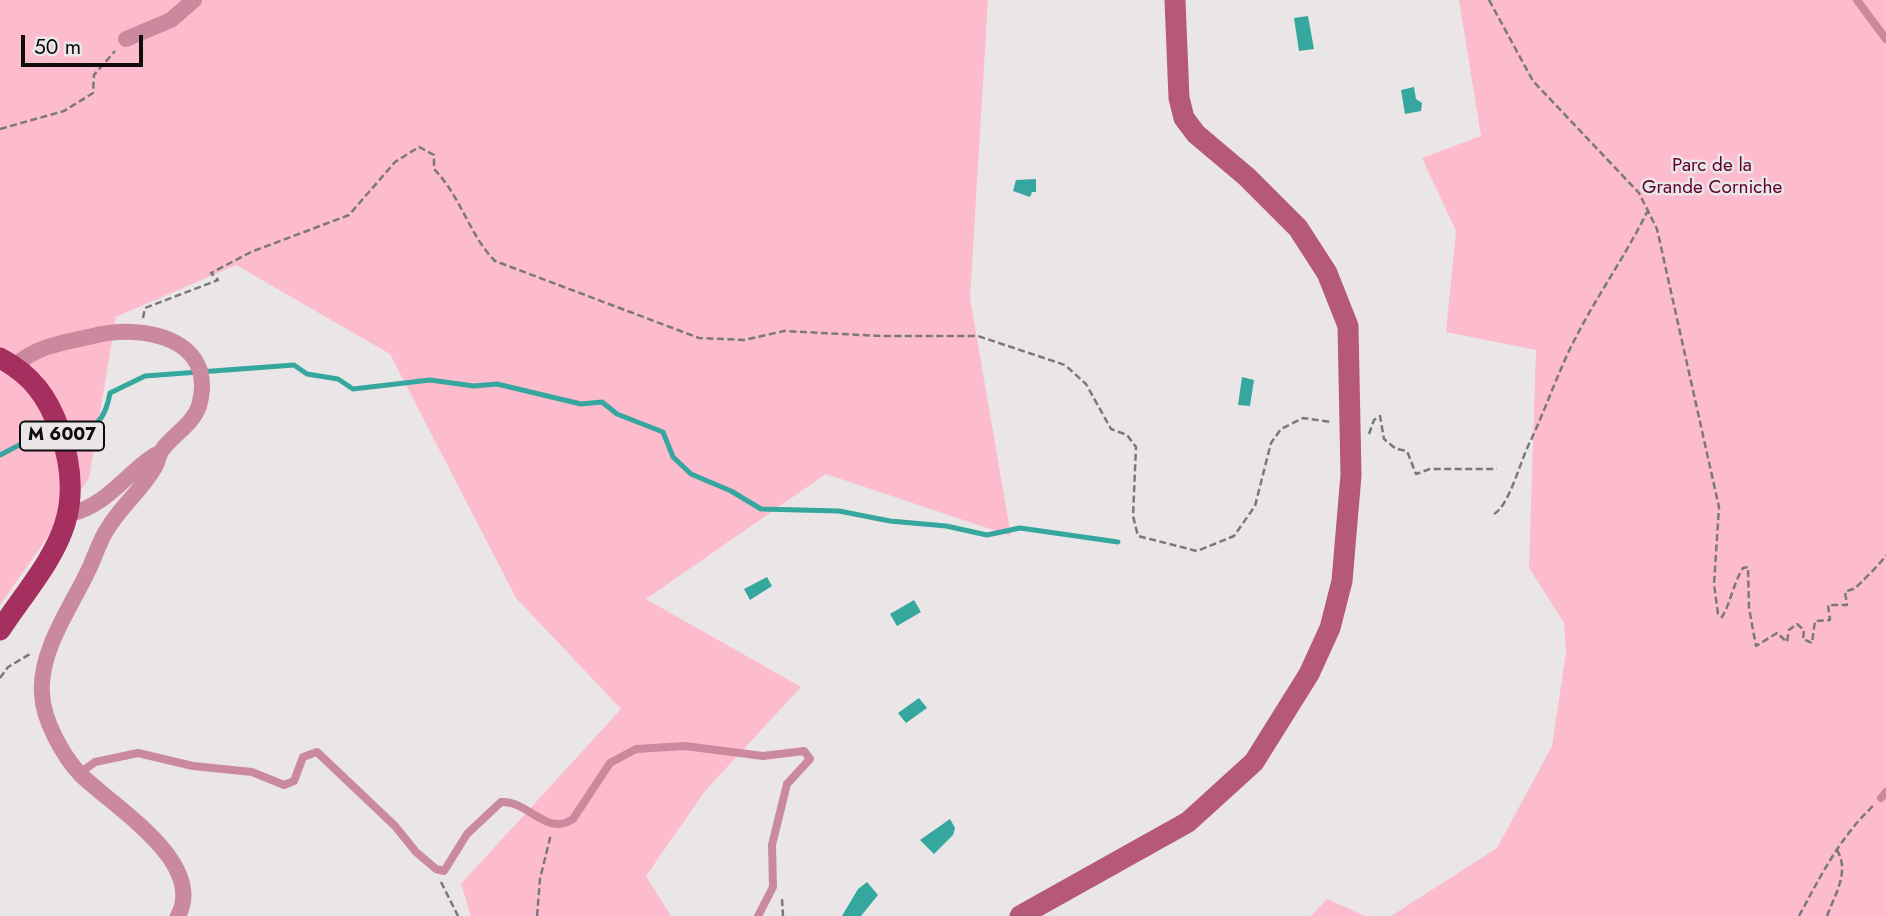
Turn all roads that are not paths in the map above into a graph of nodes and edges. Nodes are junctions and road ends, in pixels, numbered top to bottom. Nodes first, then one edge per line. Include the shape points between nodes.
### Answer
1 (194, 0) edge
2 (1175, 0) edge
3 (1857, 0) edge
4 (126, 39) road end
5 (1886, 39) edge
6 (8, 362) edge
7 (161, 451) junction
8 (71, 504) junction
9 (0, 630) edge
10 (80, 773) junction
11 (178, 916) edge
12 (758, 916) edge
13 (1020, 916) edge

1 - 4 street via 171,20
2 - 13 main road via 1184,118 1298,228 1327,273 1348,326 1352,425 1342,581 1330,628 1309,674 1254,762 1188,822
3 - 5 lane
6 - 7 street via 98,334 159,335 185,346 201,383 198,410
6 - 8 main road, M 6007 via 36,384 50,405 69,460
7 - 8 street via 111,495 85,510
7 - 10 street via 156,465 107,529 42,677 41,696 62,750
8 - 9 main road, M 6007 via 57,546
10 - 11 street via 173,862 183,884
10 - 12 lane via 95,762 138,753 193,766 252,772 284,785 298,776 303,757 317,752 436,869 447,870 467,834 501,802 517,803 560,825 573,819 610,764 636,749 685,746 763,756 804,751 810,759 787,784 772,845 773,887

